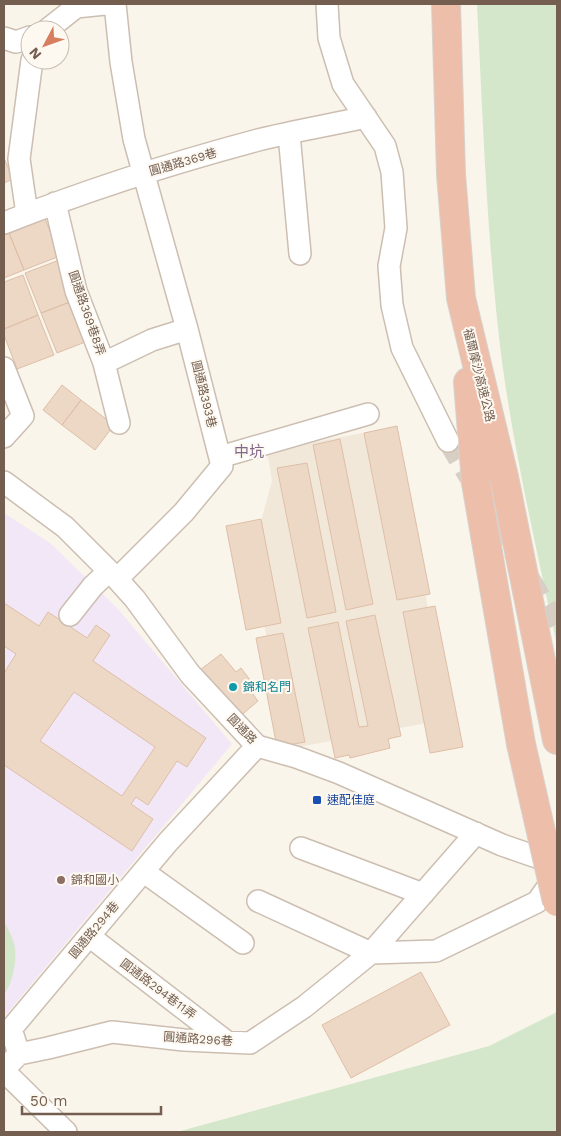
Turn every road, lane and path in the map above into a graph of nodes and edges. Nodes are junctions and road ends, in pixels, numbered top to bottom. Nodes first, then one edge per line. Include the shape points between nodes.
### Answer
1 (105, 4) edge
2 (114, 4) edge
3 (327, 4) edge
4 (446, 4) edge
5 (60, 20) edge
6 (4, 38) edge
7 (20, 41) edge
8 (31, 70) edge
9 (366, 117) junction
10 (289, 134) junction
11 (145, 173) junction
12 (55, 203) junction
13 (27, 214) junction
14 (4, 223) edge
15 (300, 254) dead end
16 (461, 298) junction
17 (187, 329) junction
18 (104, 363) junction
19 (4, 368) edge
20 (368, 414) dead end
21 (119, 423) dead end
22 (4, 436) edge
23 (448, 441) tunnel mouth
24 (220, 457) junction
25 (4, 482) edge
26 (113, 575) junction
27 (70, 615) dead end
28 (556, 738) edge
29 (257, 746) junction
30 (476, 833) junction
31 (301, 848) dead end
32 (557, 864) edge
33 (144, 872) junction
34 (557, 874) edge
35 (423, 894) junction
36 (258, 901) dead end
37 (557, 902) edge
38 (89, 936) junction
39 (243, 943) dead end
40 (371, 953) junction
41 (226, 1042) junction
42 (19, 1054) junction
43 (4, 1070) edge
44 (66, 1132) edge

1 - 5 street via 76,7
2 - 11 street, 圓通路393巷 via 134,139
3 - 9 street via 329,38 343,84
4 - 16 highway, 福爾摩沙高速公路 via 451,174
6 - 7 street
8 - 13 street via 19,159
9 - 10 street, 圓通路369巷
9 - 23 street via 385,146 392,172 396,228 388,266 392,305 402,348
10 - 11 street, 圓通路369巷
10 - 15 street
11 - 12 street, 圓通路369巷
11 - 17 street, 圓通路393巷
12 - 13 street, 圓通路369巷
12 - 18 street, 圓通路369巷8弄 via 76,291
13 - 14 street, 圓通路369巷
16 - 28 highway, 福爾摩沙高速公路 via 504,477
16 - 37 highway, bridge via 476,483 521,744
17 - 18 street via 152,340
17 - 24 street, 圓通路393巷
18 - 21 street, 圓通路369巷8弄
19 - 22 street via 23,416
20 - 24 street
24 - 26 street via 222,466 184,512
25 - 26 street, 圓通路 via 65,527
26 - 27 street via 93,586
26 - 29 street, 圓通路 via 135,599 190,674
29 - 30 street, 圓通路 via 339,773
29 - 33 street, 圓通路294巷
30 - 32 street, 圓通路
30 - 35 street, 圓通路296巷
31 - 35 street
33 - 38 street, 圓通路294巷
33 - 39 street
34 - 40 street via 537,902 436,951
35 - 40 street, 圓通路296巷
36 - 40 street
38 - 41 street, 圓通路294巷11弄
38 - 42 street, 圓通路294巷 via 11,1029
40 - 41 street, 圓通路296巷 via 304,1006 250,1043
41 - 42 street, 圓通路296巷 via 112,1032
42 - 43 street
43 - 44 street

